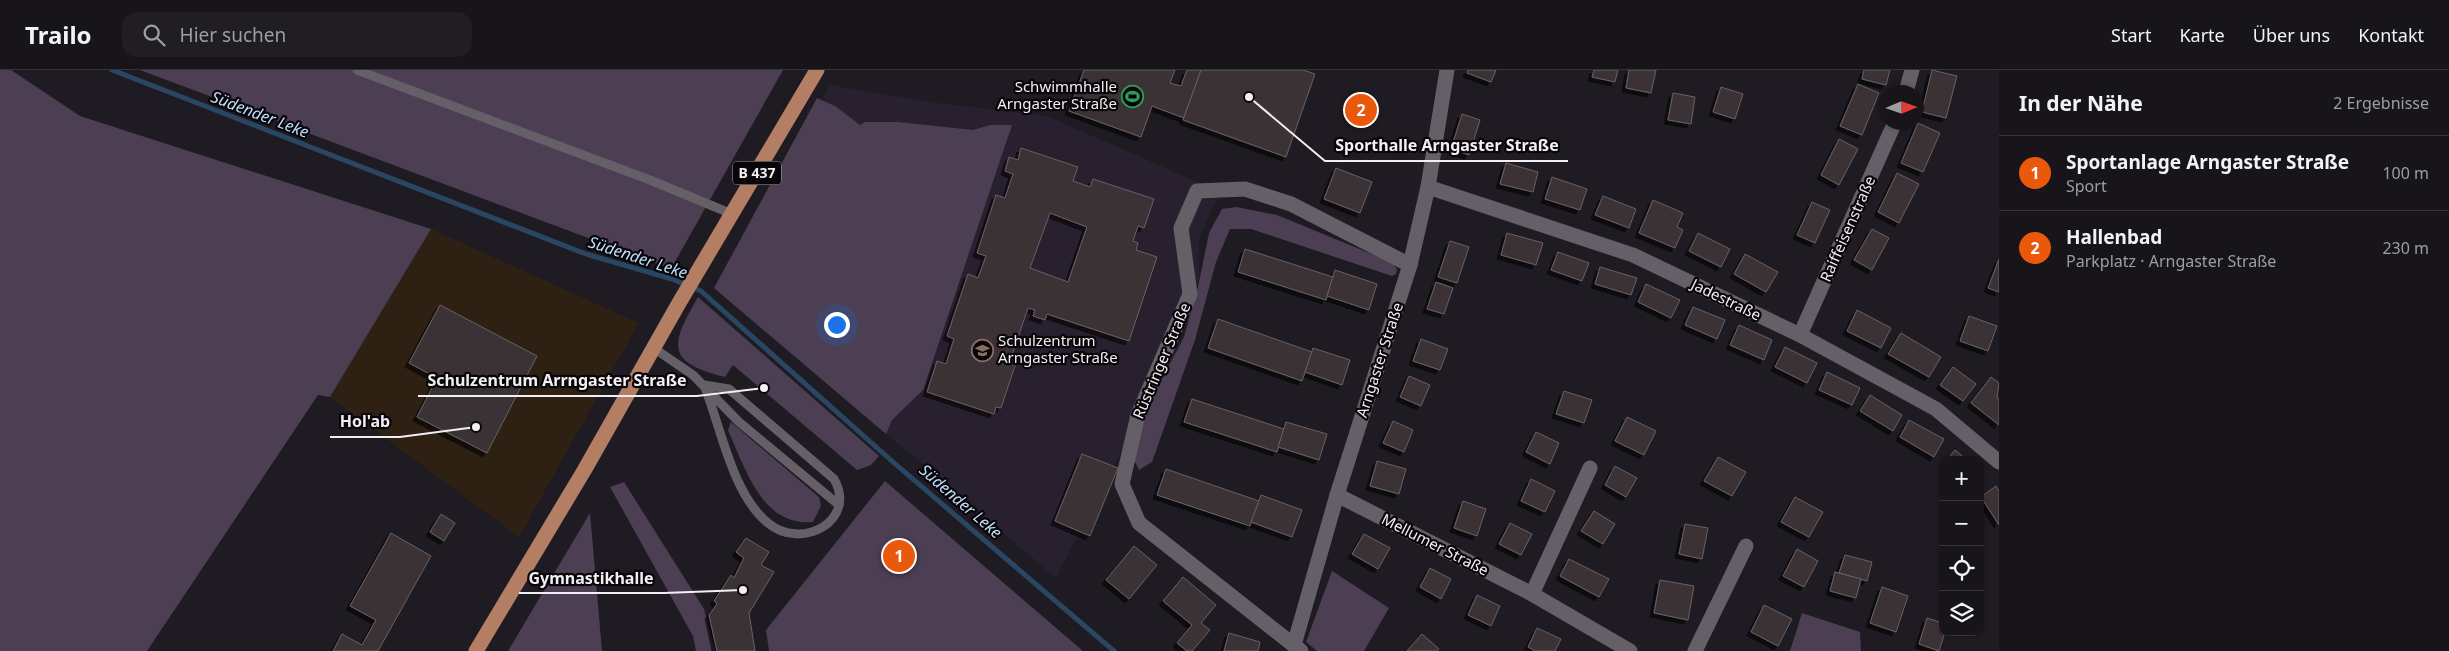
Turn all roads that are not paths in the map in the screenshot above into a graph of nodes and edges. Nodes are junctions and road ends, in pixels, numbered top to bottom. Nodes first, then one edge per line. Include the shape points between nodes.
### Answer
1 (357, 70) edge
2 (817, 70) edge
3 (1447, 70) edge
4 (1912, 70) edge
5 (1908, 85) edge
6 (1891, 130) edge
7 (1428, 186) junction
8 (732, 214) junction
9 (1410, 265) junction
10 (1800, 335) junction
11 (655, 349) junction
12 (704, 385) junction
13 (1999, 462) edge
14 (1590, 468) dead end
15 (1337, 495) junction
16 (839, 505) junction
17 (1746, 546) dead end
18 (1532, 594) junction
19 (1298, 648) edge
20 (476, 651) edge
21 (1630, 651) edge
22 (1695, 651) edge

1 - 8 lane via 721,207
2 - 8 main road, B 437
3 - 7 street, Arngaster Straße
4 - 5 street
6 - 10 street, Raiffeisenstraße
7 - 9 street, Arngaster Straße
7 - 10 street, Jadestraße via 1633,255
8 - 11 main road, B 437
9 - 15 street, Arngaster Straße
9 - 19 street, Rüstringer Straße via 1291,204 1245,189 1197,191 1182,228 1190,294 1138,415 1122,484 1139,523
10 - 13 street, Jadestraße via 1936,410
11 - 12 lane
11 - 20 main road, B 437
12 - 16 lane via 739,422
12 - 16 lane via 729,389 834,479 841,491
12 - 16 lane via 724,448 745,493 768,524 786,534 805,535 822,529
14 - 18 street
15 - 18 street, Mellumer Straße
15 - 19 street, Arngaster Straße
17 - 22 street
18 - 21 street, Mellumer Straße

